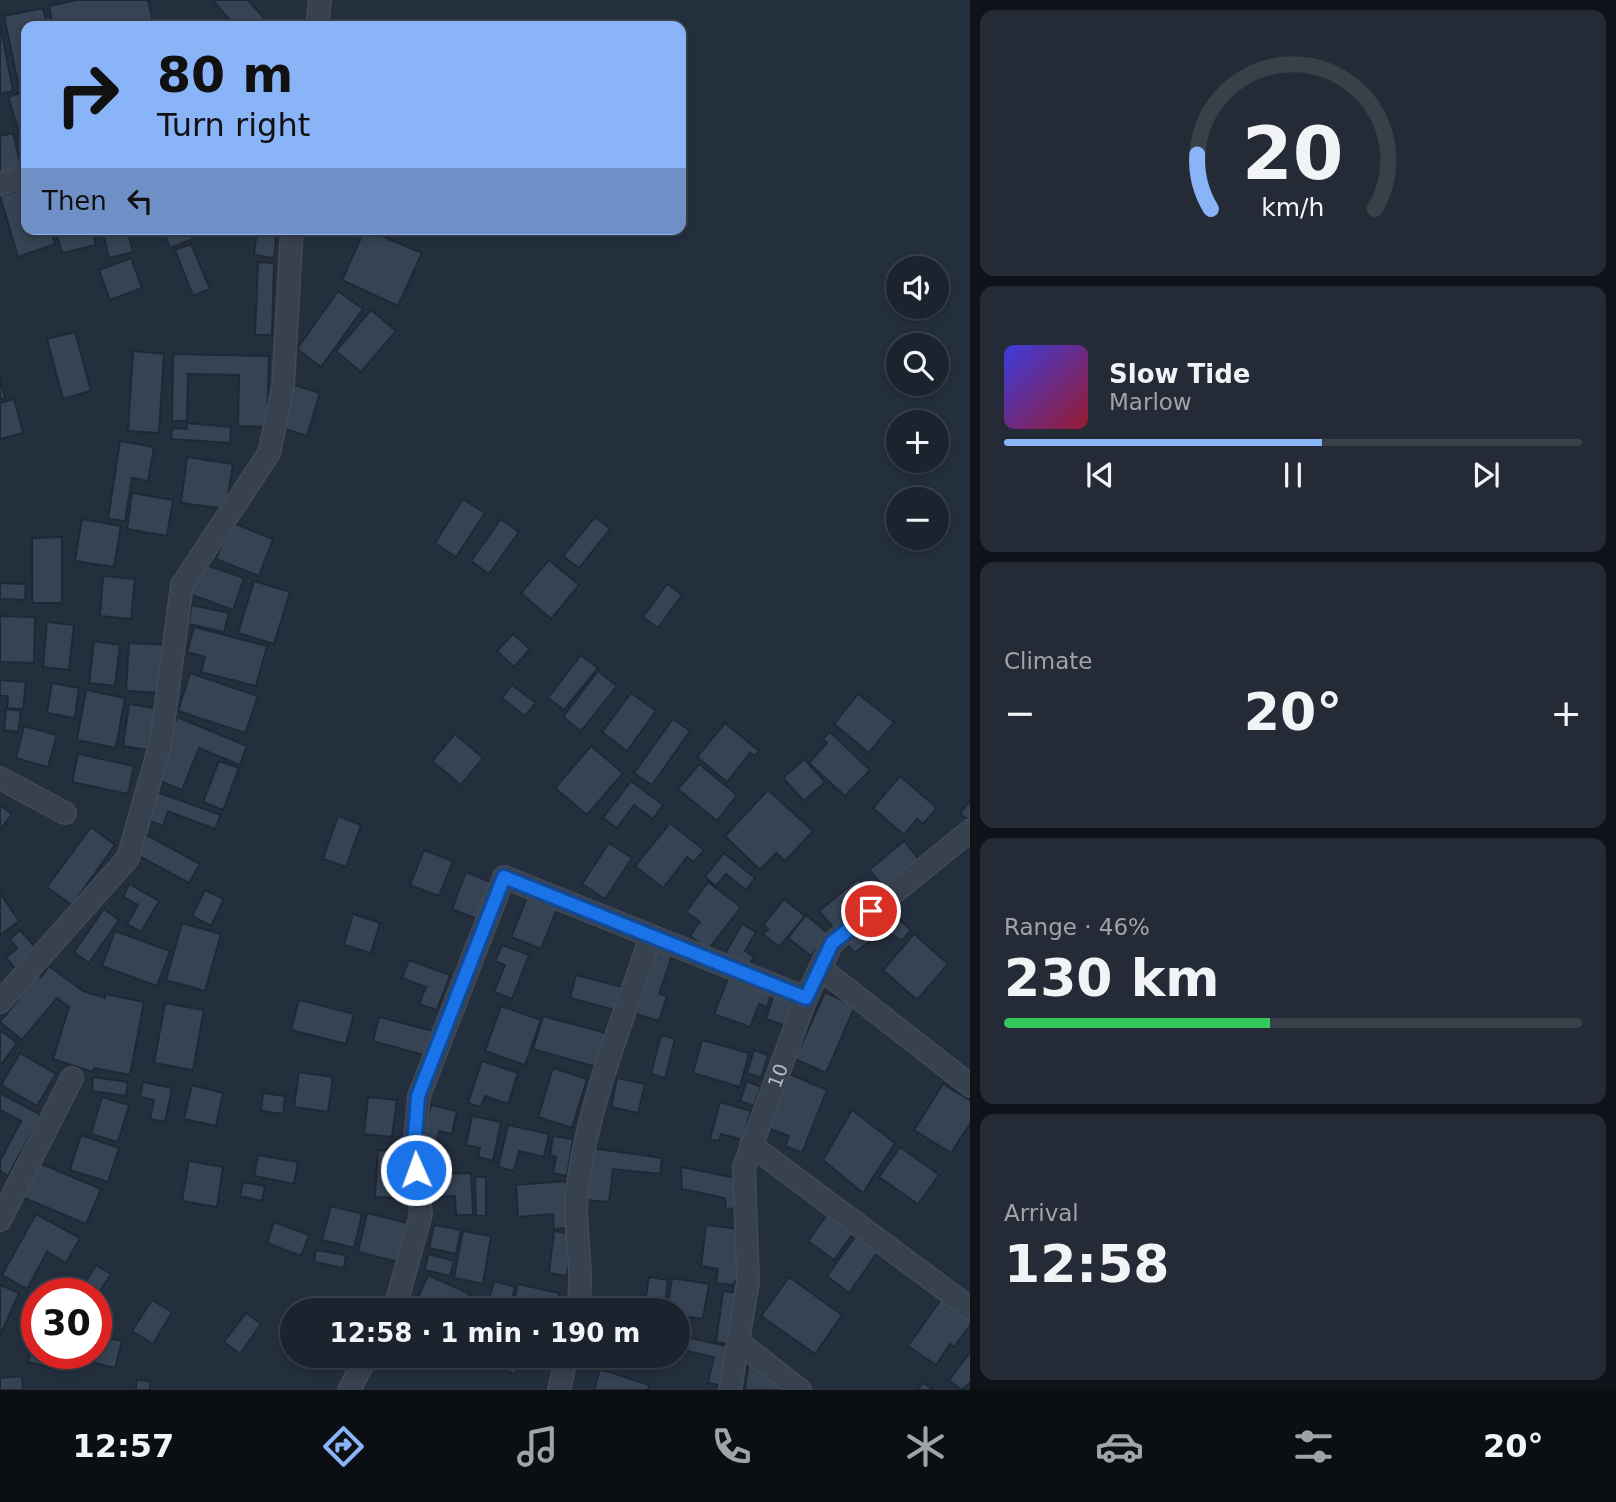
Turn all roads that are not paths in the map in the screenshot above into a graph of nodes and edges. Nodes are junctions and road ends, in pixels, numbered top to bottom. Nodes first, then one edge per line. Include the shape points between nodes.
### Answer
1 (320, 0) edge
2 (318, 21) edge
3 (21, 178) edge
4 (0, 184) edge
5 (292, 235) edge
6 (0, 778) edge
7 (65, 813) dead end
8 (970, 830) edge
9 (651, 936) junction
10 (820, 968) junction
11 (806, 998) junction
12 (0, 1002) edge
13 (72, 1078) dead end
14 (970, 1086) edge
15 (751, 1145) junction
16 (0, 1220) edge
17 (398, 1298) edge
18 (579, 1298) edge
19 (970, 1309) edge
20 (740, 1343) junction
21 (361, 1368) edge
22 (564, 1368) edge
23 (349, 1390) edge
24 (559, 1390) edge
25 (730, 1390) edge
26 (800, 1390) edge

1 - 2 street
3 - 4 street
5 - 12 street via 283,387 269,453 182,585 161,741 128,858
6 - 7 street
8 - 10 street, 10 via 832,943
9 - 11 street
9 - 17 street via 504,877 418,1096 414,1148 421,1214
9 - 18 street via 590,1118 577,1186
10 - 11 street, 10
10 - 14 street
11 - 15 street, 10
13 - 16 street
15 - 19 street
15 - 20 street, 10 via 744,1167 748,1282
20 - 25 street, 10
20 - 26 street
21 - 23 street
22 - 24 street

